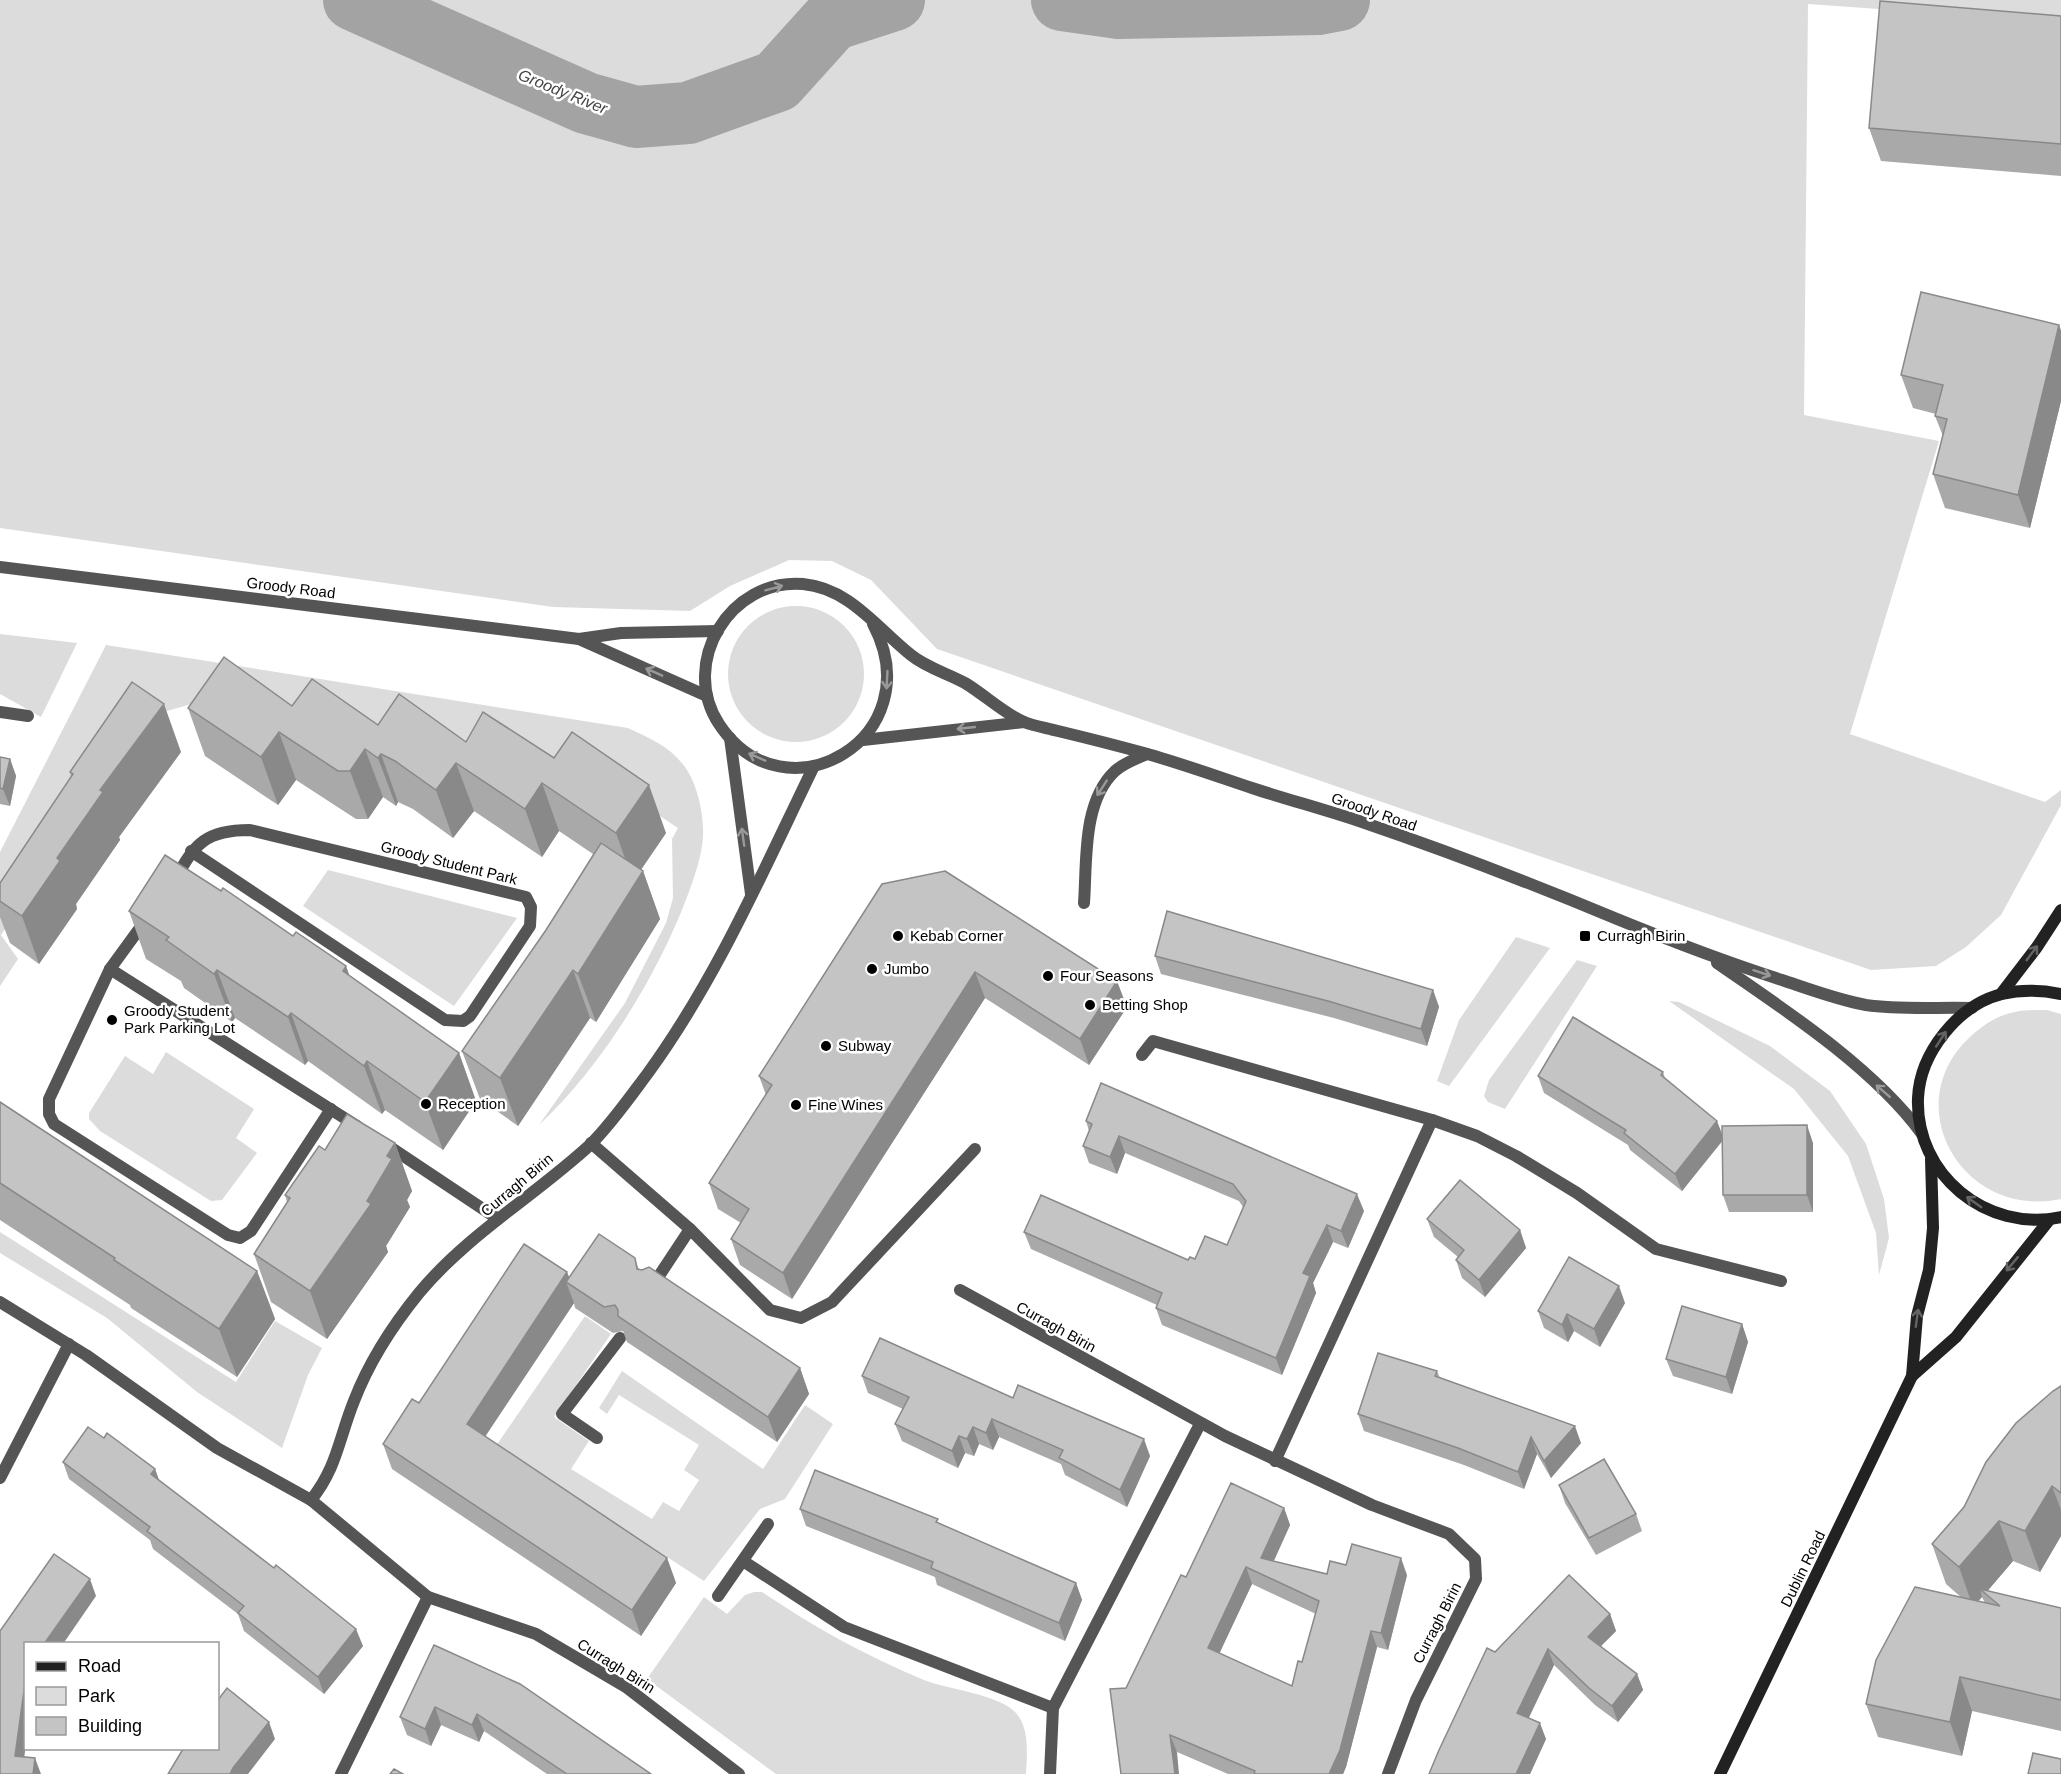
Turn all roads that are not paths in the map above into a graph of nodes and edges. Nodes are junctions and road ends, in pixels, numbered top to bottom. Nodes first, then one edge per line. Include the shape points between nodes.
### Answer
1 (0, 567) edge
2 (873, 624) junction
3 (718, 631) junction
4 (579, 639) junction
5 (707, 696) junction
6 (0, 712) edge
7 (28, 716) dead end
8 (1024, 722) junction
9 (730, 738) junction
10 (863, 740) junction
11 (1147, 754) junction
12 (814, 766) junction
13 (190, 851) junction
14 (168, 889) edge
15 (751, 895) junction
16 (1084, 903) dead end
17 (155, 907) edge
18 (2061, 910) edge
19 (1706, 955) junction
20 (110, 969) junction
21 (2001, 994) junction
22 (2061, 994) edge
23 (1972, 1008) junction
24 (1142, 1055) dead end
25 (331, 1109) junction
26 (1432, 1120) junction
27 (1922, 1134) junction
28 (591, 1143) junction
29 (975, 1149) dead end
30 (1931, 1158) junction
31 (2055, 1218) edge
32 (498, 1219) junction
33 (690, 1229) junction
34 (1781, 1281) dead end
35 (651, 1288) edge
36 (960, 1290) dead end
37 (0, 1302) edge
38 (620, 1338) edge
39 (69, 1344) junction
40 (1912, 1376) junction
41 (1200, 1424) junction
42 (597, 1438) dead end
43 (1275, 1461) junction
44 (0, 1478) edge
45 (311, 1500) junction
46 (768, 1524) dead end
47 (743, 1561) junction
48 (718, 1596) dead end
49 (428, 1597) junction
50 (1053, 1708) junction
51 (341, 1774) edge
52 (739, 1774) edge
53 (1050, 1774) edge
54 (1388, 1774) edge
55 (1720, 1774) edge

1 - 4 street, Groody Road
3 -> 2 street via 744,600 772,586 800,584 828,588 853,603
2 - 8 street via 912,657 965,683
2 -> 10 street via 888,661 885,701
3 - 4 street via 621,633
3 - 5 street via 707,656
5 -> 4 street
5 - 9 street via 716,720
6 - 7 street
8 -> 10 street
8 - 11 street, Groody Road
12 -> 9 street via 774,765 746,752
15 -> 9 street
10 - 12 street via 835,759
11 -> 16 street via 1114,771 1096,797
11 - 19 street, Groody Road via 1361,822
12 - 15 street, Curragh Birin
13 - 13 street, Groody Student Park via 211,836 250,830 526,897 531,907 530,926 470,1016 463,1021 445,1020
13 - 14 street, Groody Student Park
15 - 28 street, Curragh Birin via 694,1006 628,1100
17 - 20 street
21 -> 18 main road
19 -> 23 street via 1868,1005
27 -> 19 street via 1906,1111 1840,1053
20 - 25 street
20 - 25 street via 49,1099 49,1114 64,1132 228,1235 240,1238 251,1231
21 - 22 main road via 2036,989
21 - 23 main road
27 -> 23 main road via 1918,1098 1927,1063 1945,1032
24 - 26 street via 1153,1041
25 - 32 street
26 - 34 street via 1477,1136 1516,1156 1656,1249
26 - 43 street
27 - 30 main road
28 - 32 street, Curragh Birin
28 - 33 street
29 - 33 street via 832,1302 801,1318 770,1310
31 -> 30 main road via 2015,1219 1981,1208 1952,1187
40 -> 30 main road via 1917,1316 1929,1270 1932,1238
31 -> 40 main road via 1956,1337
32 - 45 street, Curragh Birin via 437,1273 388,1334 353,1402 335,1463
33 - 35 street
36 - 41 street, Curragh Birin
37 - 39 street, Curragh Birin
38 - 42 street via 562,1414
39 - 44 street
39 - 45 street, Curragh Birin via 217,1448
40 - 55 main road, Dublin Road
41 - 43 street, Curragh Birin
41 - 50 street
43 - 54 street, Curragh Birin via 1372,1505 1449,1534 1475,1559 1476,1580 1416,1700
45 - 49 street, Curragh Birin
46 - 47 street
47 - 48 street
47 - 50 street via 844,1627
49 - 51 street
49 - 52 street, Curragh Birin via 536,1634 626,1687
50 - 53 street

